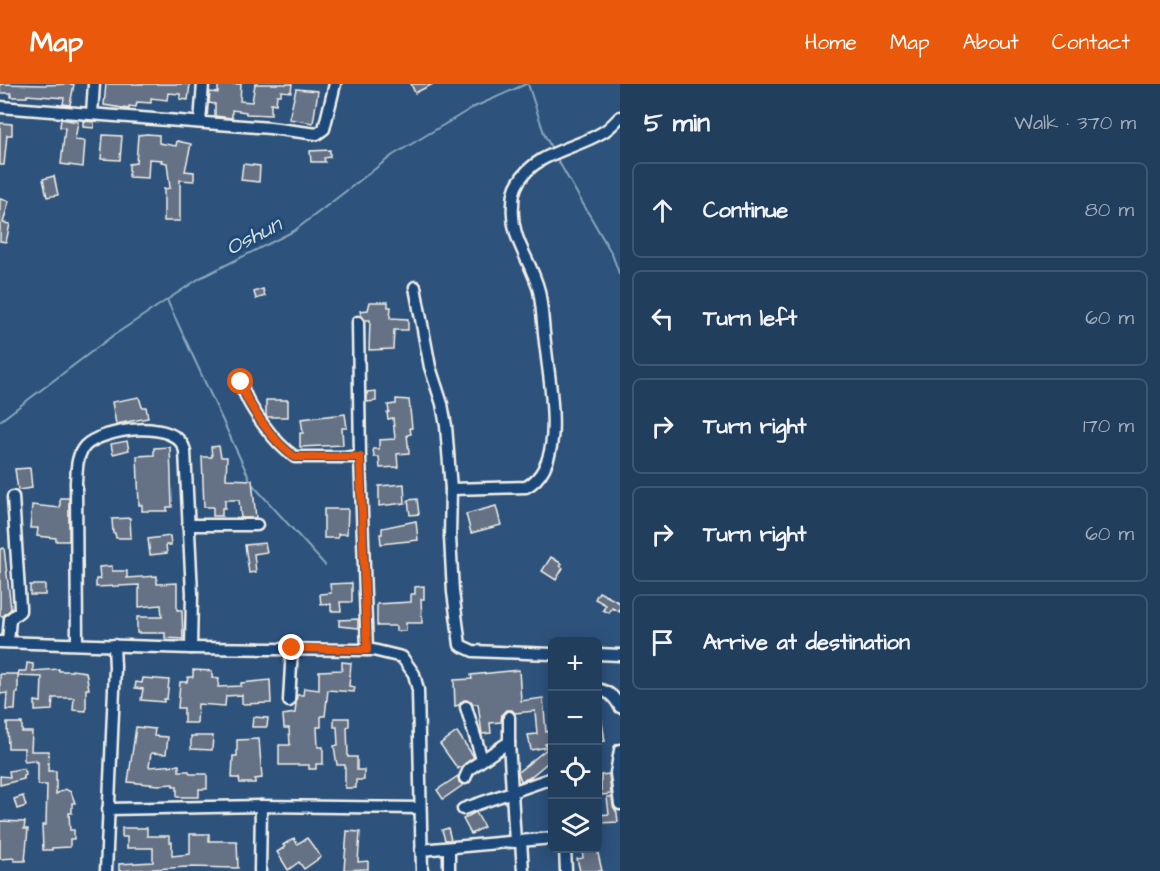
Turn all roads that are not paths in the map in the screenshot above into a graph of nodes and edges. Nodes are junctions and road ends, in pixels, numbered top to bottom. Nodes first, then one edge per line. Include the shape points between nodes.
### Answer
1 (94, 84) edge
2 (203, 84) edge
3 (335, 84) edge
4 (0, 108) edge
5 (92, 114) junction
6 (620, 117) edge
7 (200, 122) junction
8 (415, 287) dead end
9 (358, 322) dead end
10 (241, 382) dead end
11 (360, 457) junction
12 (451, 489) junction
13 (13, 497) dead end
14 (188, 525) junction
15 (257, 525) dead end
16 (4, 642) edge
17 (77, 644) junction
18 (114, 645) junction
19 (191, 648) junction
20 (292, 648) junction
21 (367, 650) junction
22 (548, 654) edge
23 (602, 654) edge
24 (620, 655) edge
25 (602, 690) edge
26 (290, 701) dead end
27 (466, 706) dead end
28 (620, 707) edge
29 (509, 717) dead end
30 (508, 742) junction
31 (620, 756) edge
32 (482, 759) junction
33 (465, 778) dead end
34 (548, 779) edge
35 (513, 792) junction
36 (620, 804) edge
37 (261, 807) junction
38 (420, 808) junction
39 (108, 809) junction
40 (463, 809) dead end
41 (548, 838) edge
42 (518, 841) junction
43 (449, 848) junction
44 (422, 850) junction
45 (565, 853) edge
46 (106, 871) edge
47 (260, 871) edge
48 (422, 871) edge
49 (449, 871) edge
50 (523, 871) edge
51 (567, 871) edge

1 - 5 street
2 - 7 street
3 - 7 street via 325,125 317,134
4 - 5 street
5 - 7 street
6 - 12 street via 605,131 544,159 522,176 513,195 516,239 539,292 552,409 549,457 542,473 526,487
8 - 12 street via 446,426
9 - 11 street
10 - 11 street via 249,403 295,457
11 - 21 street
12 - 22 street via 453,592 460,645 473,651
13 - 16 street via 20,610 10,619
14 - 15 street
14 - 17 street via 186,459 178,437 137,429 85,446 77,462 76,482
14 - 19 street
16 - 17 street
17 - 18 street
18 - 19 street
18 - 39 street
19 - 20 street
20 - 21 street
20 - 26 street
21 - 38 street via 402,657 414,674 419,699
23 - 24 street
25 - 28 street via 609,692
27 - 32 street
29 - 30 street
30 - 32 street
30 - 35 street
31 - 36 street via 616,773
32 - 33 street via 469,769
34 - 35 street
35 - 40 street
35 - 42 street
37 - 38 street
37 - 39 street
37 - 47 street
38 - 44 street
39 - 46 street
41 - 42 street
42 - 43 street
42 - 50 street
43 - 44 street
43 - 49 street
44 - 48 street
45 - 51 street

